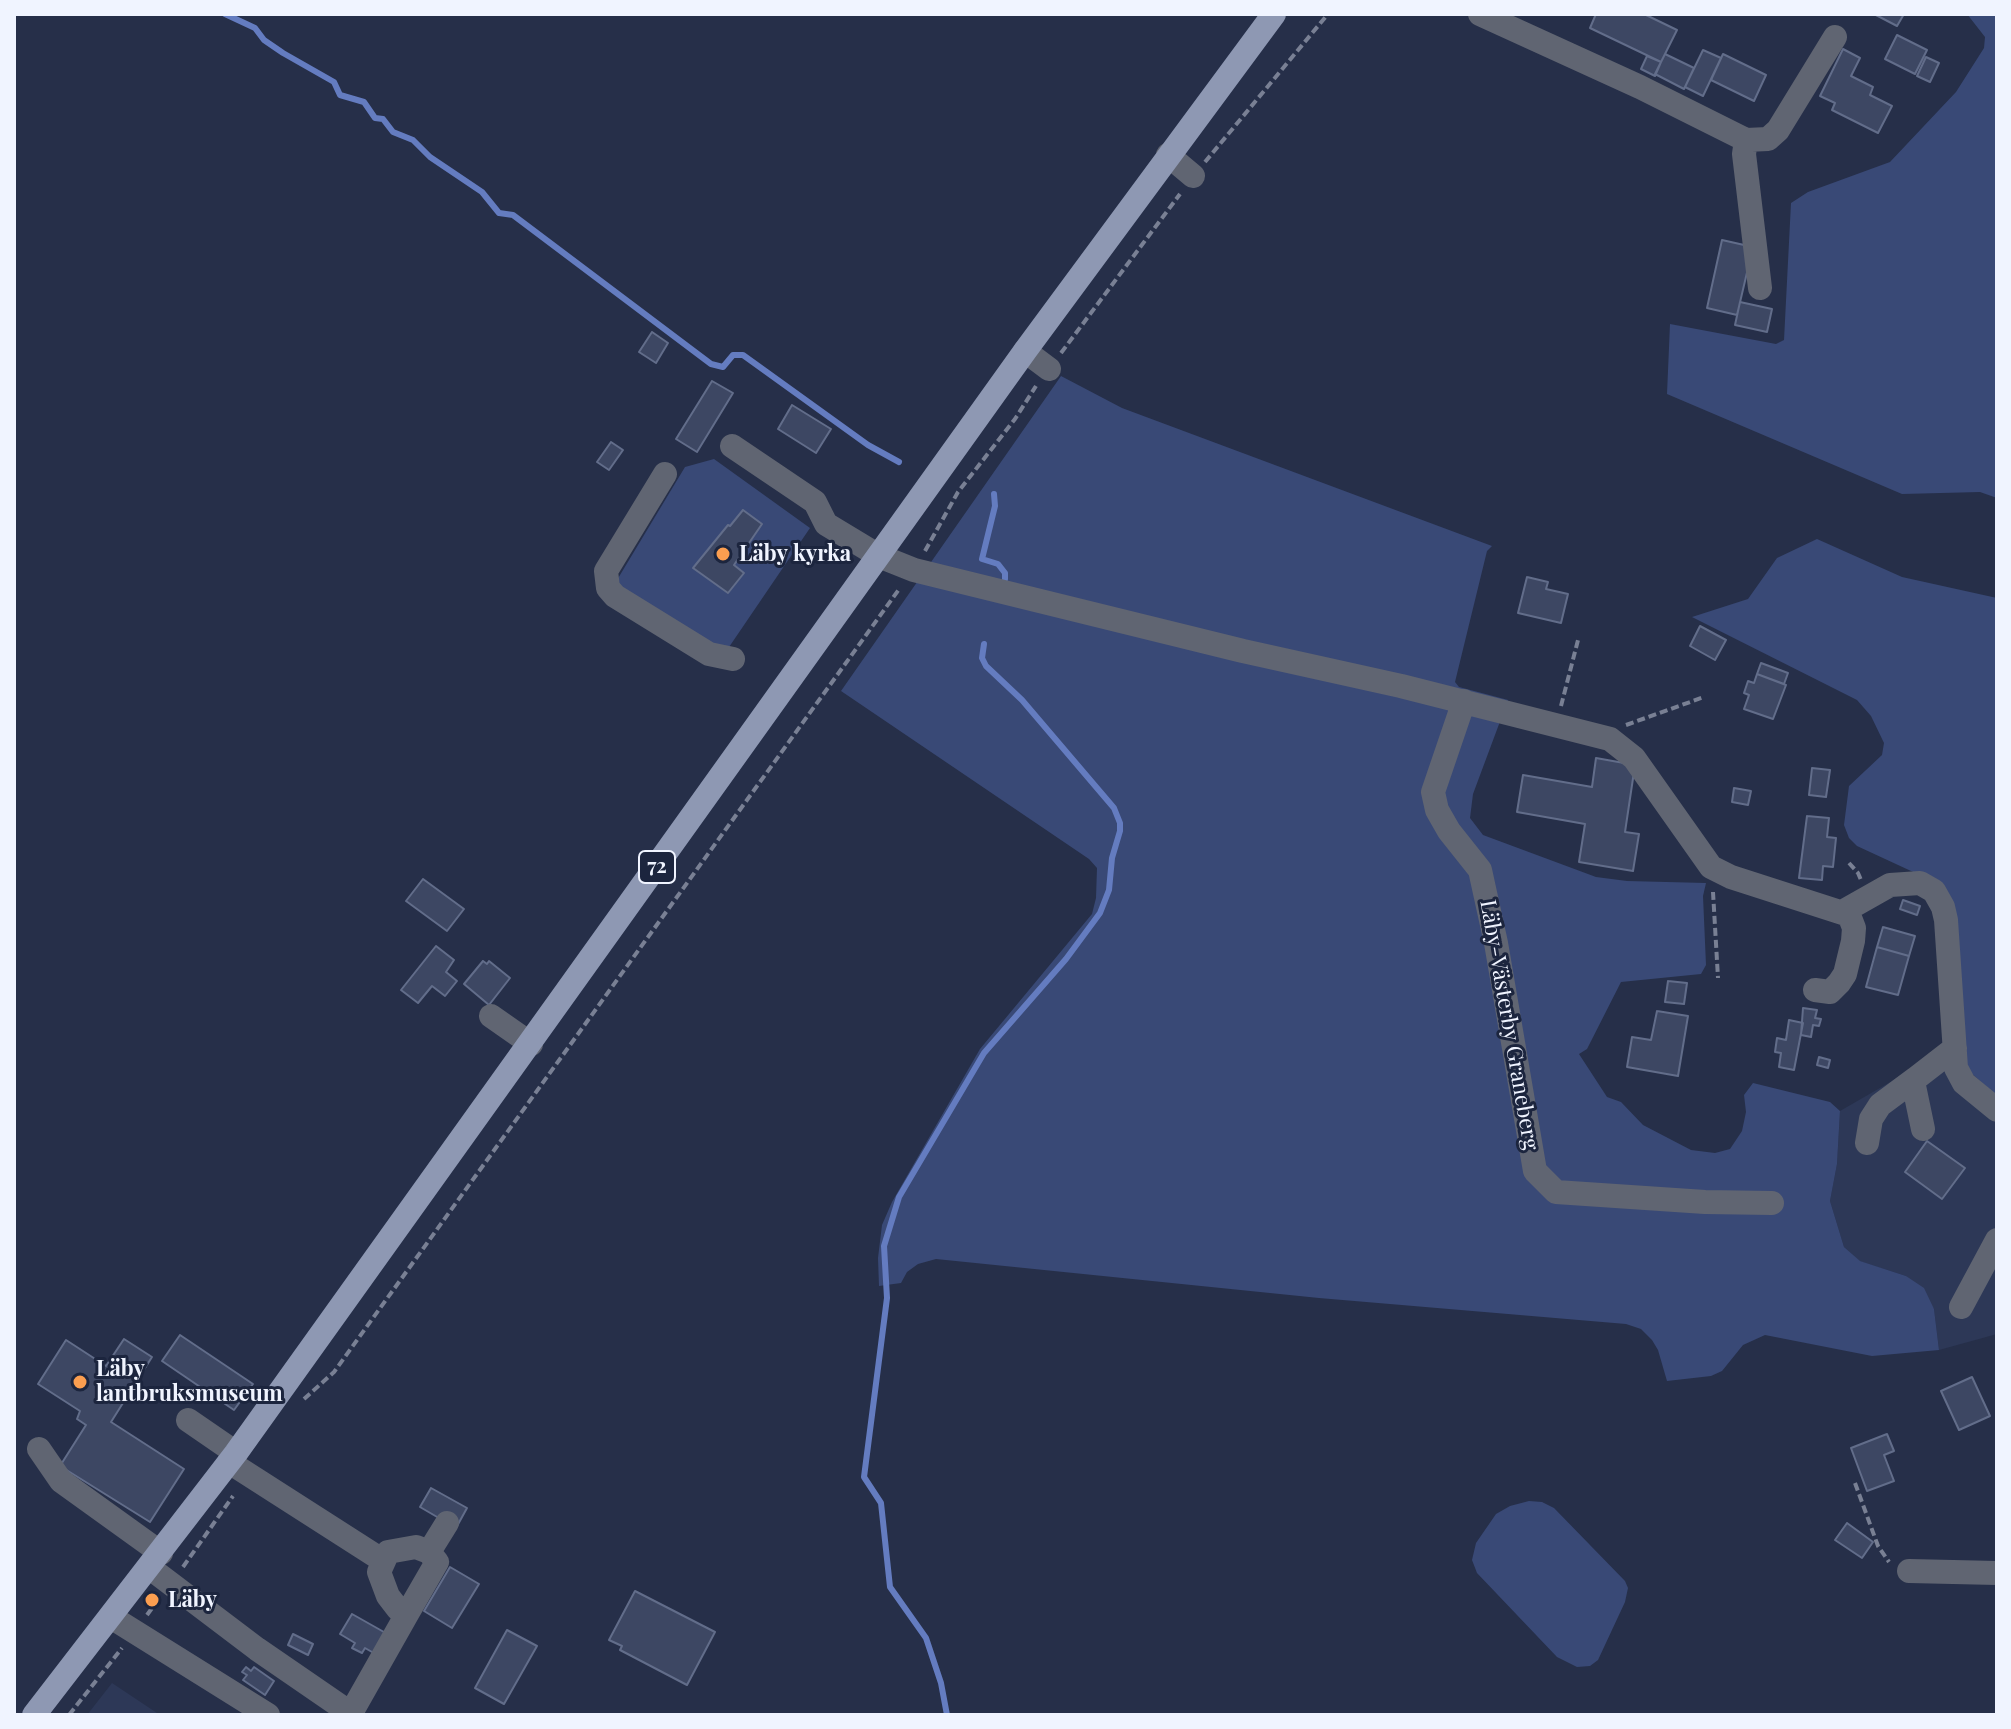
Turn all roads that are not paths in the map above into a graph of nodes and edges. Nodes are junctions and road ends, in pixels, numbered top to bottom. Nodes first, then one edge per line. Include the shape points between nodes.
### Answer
1 (1274, 14) edge
2 (1480, 14) edge
3 (1835, 37) dead end
4 (1746, 140) junction
5 (1168, 155) junction
6 (1193, 176) road end
7 (1760, 288) dead end
8 (1025, 351) junction
9 (1049, 369) road end
10 (732, 446) dead end
11 (665, 474) dead end
12 (879, 556) junction
13 (733, 659) dead end
14 (1464, 701) junction
15 (1844, 911) junction
16 (1815, 990) dead end
17 (491, 1016) dead end
18 (531, 1044) junction
19 (1955, 1048) junction
20 (1915, 1079) junction
21 (1997, 1110) edge
22 (1923, 1129) dead end
23 (1867, 1143) dead end
24 (1772, 1203) dead end
25 (1997, 1240) edge
26 (1961, 1307) dead end
27 (188, 1420) dead end
28 (39, 1449) dead end
29 (238, 1464) junction
30 (447, 1523) dead end
31 (429, 1552) junction
32 (156, 1560) junction
33 (382, 1560) junction
34 (1909, 1571) road end
35 (1997, 1573) edge
36 (407, 1614) junction
37 (111, 1617) junction
38 (352, 1714) edge
39 (34, 1715) edge
40 (268, 1715) edge

1 - 5 main road, 72
2 - 4 street
3 - 4 street via 1778,130 1768,139
4 - 7 street
5 - 6 street
5 - 8 main road, 72
8 - 9 street
8 - 12 main road, 72
10 - 12 street via 815,502 826,524
11 - 13 street via 606,571 608,588 709,654
12 - 14 street via 914,570
12 - 18 main road, 72
14 - 15 street via 1598,734 1621,746 1711,867
14 - 24 street, Läby-Västerby Graneberg via 1433,792 1449,831 1480,870 1535,1171 1556,1192
15 - 16 street via 1854,928 1845,974 1830,992
15 - 19 street via 1897,883 1920,883 1934,891 1946,920
17 - 18 street
18 - 29 main road, 72
19 - 20 street
19 - 21 street via 1960,1077
20 - 22 street
20 - 23 street via 1880,1105
25 - 26 street
27 - 29 street
28 - 32 street via 61,1481
29 - 32 main road, 72
29 - 33 street
30 - 31 street
31 - 33 street via 394,1549
31 - 36 street via 437,1562
32 - 37 main road, 72
32 - 38 street via 171,1584
33 - 36 street via 383,1587
34 - 35 street
36 - 38 street
37 - 39 main road, 72
37 - 40 street

